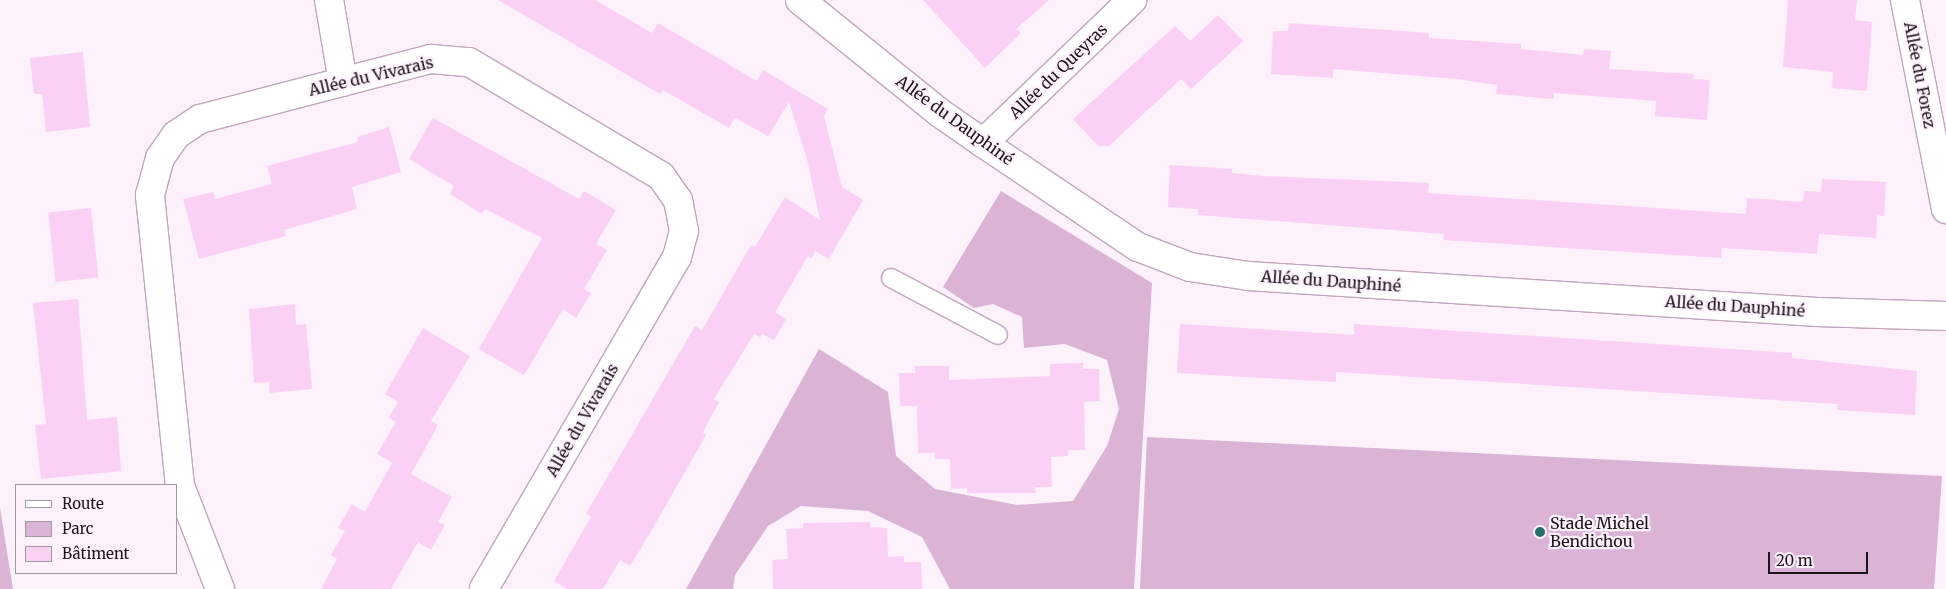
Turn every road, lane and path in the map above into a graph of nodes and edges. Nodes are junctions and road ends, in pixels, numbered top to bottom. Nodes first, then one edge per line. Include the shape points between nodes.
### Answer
1 (329, 0) edge
2 (800, 0) edge
3 (1132, 0) edge
4 (1905, 0) edge
5 (343, 82) junction
6 (983, 143) junction
7 (1946, 209) edge
8 (891, 278) dead end
9 (1946, 316) edge
10 (998, 334) dead end
11 (220, 589) edge
12 (484, 589) edge

1 - 5 street
2 - 6 street, Allée du Dauphiné
3 - 6 street, Allée du Queyras
4 - 7 street, Allée du Forez
5 - 11 street, Allée du Vivarais via 200,118 176,135 160,158 150,195 180,486
5 - 12 street, Allée du Vivarais via 431,59 469,62 661,176 678,200 684,231 677,257
6 - 9 street, Allée du Dauphiné via 1138,247 1200,269 1248,276 1827,312
8 - 10 lane

